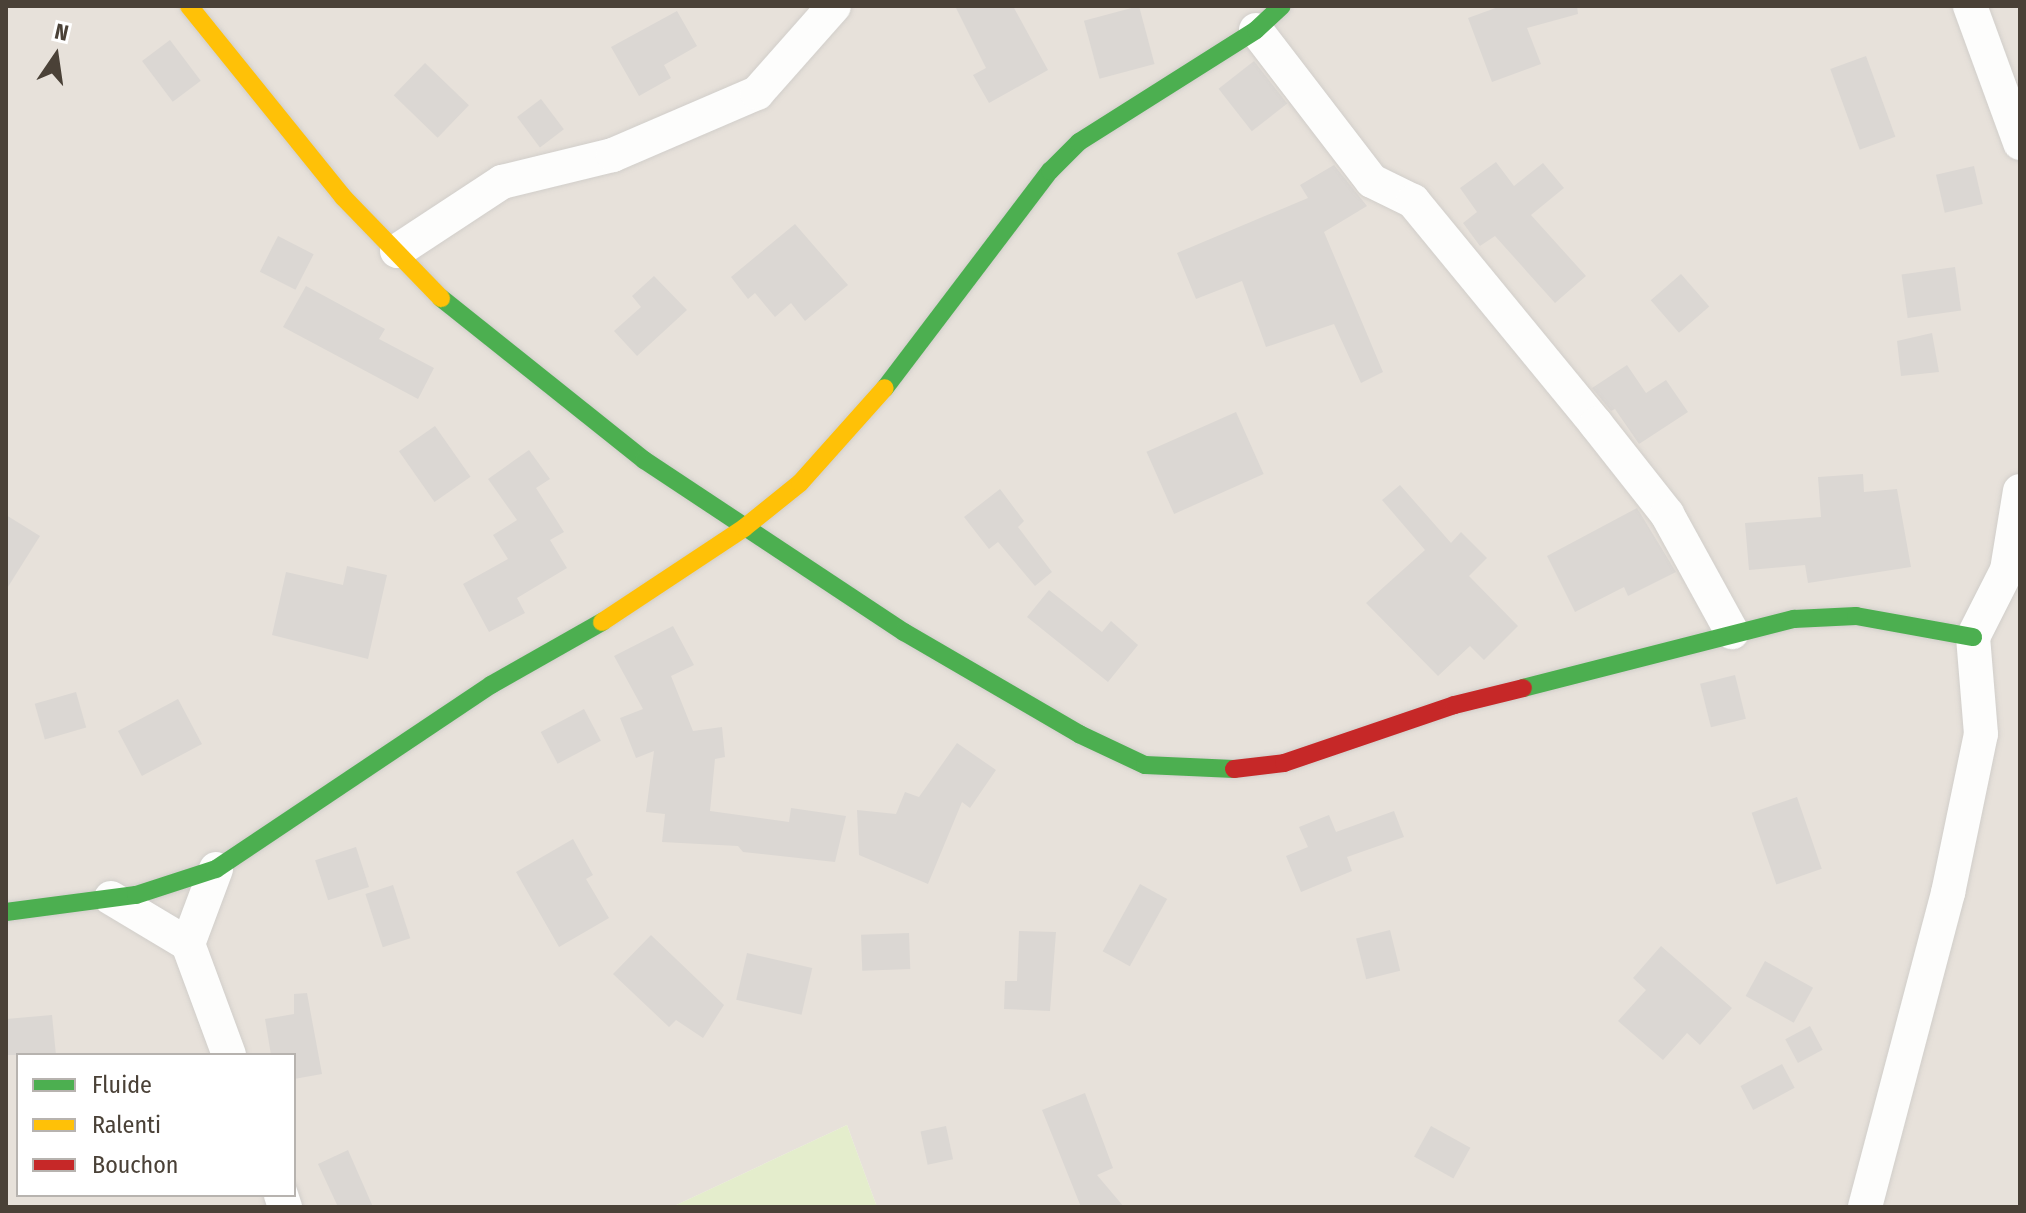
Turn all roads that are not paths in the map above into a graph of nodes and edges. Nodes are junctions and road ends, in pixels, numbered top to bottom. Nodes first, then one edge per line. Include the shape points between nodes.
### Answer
1 (189, 6) edge
2 (834, 6) edge
3 (1282, 6) edge
4 (1970, 6) edge
5 (1256, 30) junction
6 (2020, 143) edge
7 (397, 251) junction
8 (2020, 491) edge
9 (744, 528) junction
10 (1732, 632) junction
11 (1973, 637) junction
12 (216, 869) junction
13 (111, 898) junction
14 (6, 912) edge
15 (188, 944) junction
16 (228, 1053) edge
17 (1865, 1207) edge

1 - 7 street via 343,197
2 - 7 street via 757,93 613,155 502,182
3 - 5 street
4 - 6 street
5 - 9 street via 1079,142 1050,171 936,327 847,433 800,483
5 - 10 street via 1372,181 1413,201 1623,458 1667,514
7 - 9 street via 448,305 644,460
8 - 11 street via 2007,570
9 - 10 street via 904,632 1079,734 1145,765 1217,771 1284,763 1454,705
9 - 12 street via 599,624 491,685
10 - 11 street via 1794,619 1856,616
11 - 17 street via 1981,734 1948,893
12 - 13 street via 168,888
12 - 15 street
13 - 14 street
13 - 15 street
15 - 16 street

